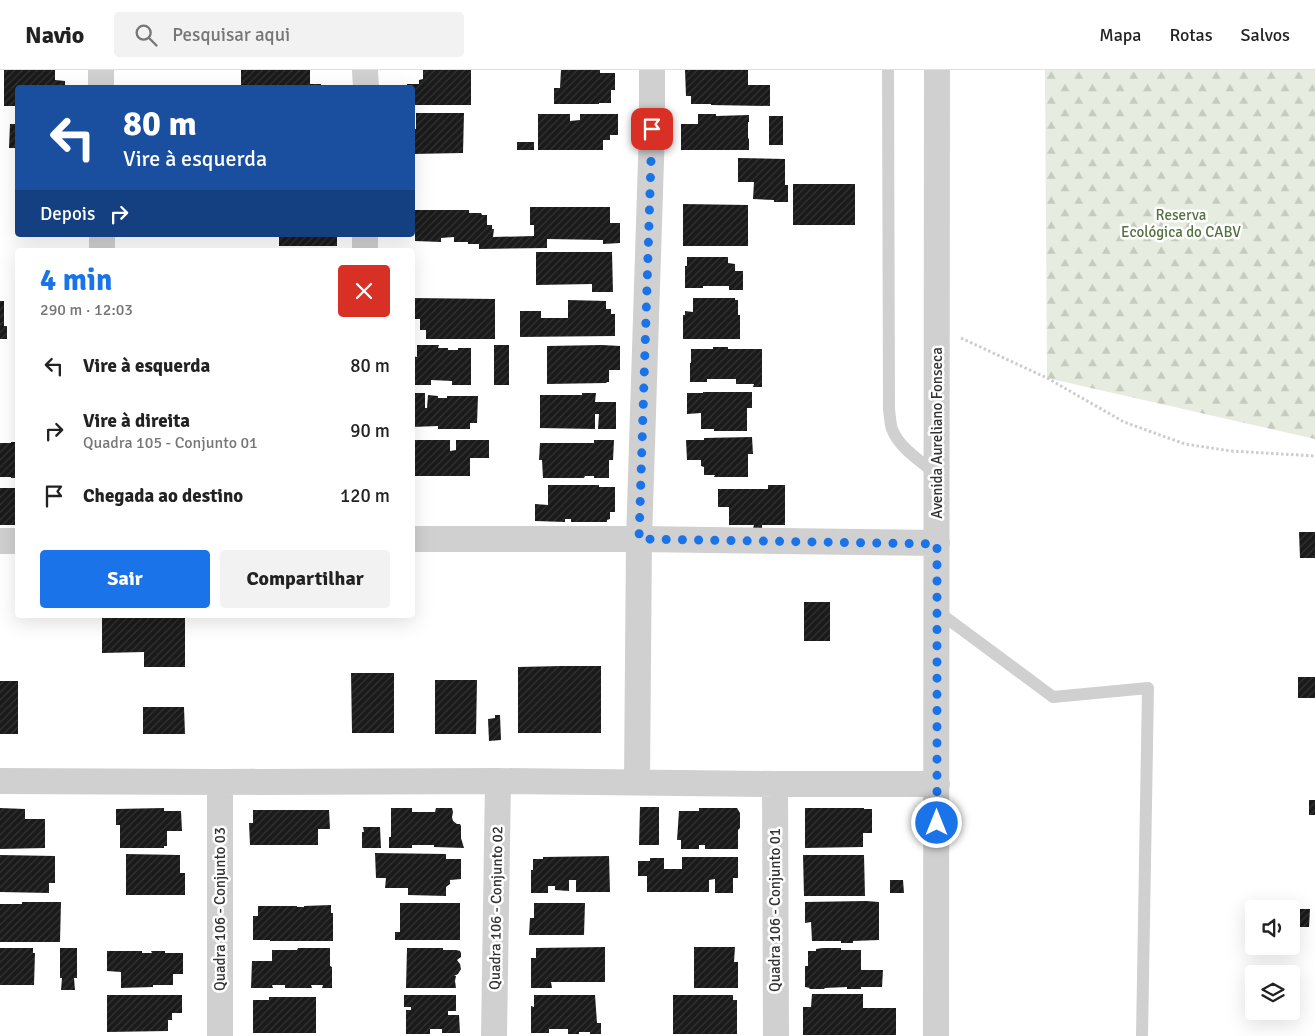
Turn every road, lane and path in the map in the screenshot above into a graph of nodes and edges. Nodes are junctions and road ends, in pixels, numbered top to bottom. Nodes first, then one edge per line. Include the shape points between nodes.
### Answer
1 (101, 70) edge
2 (366, 70) edge
3 (652, 70) edge
4 (888, 70) edge
5 (937, 70) edge
6 (101, 85) edge
7 (366, 85) edge
8 (937, 327) junction
9 (1315, 456) edge
10 (937, 475) junction
11 (415, 538) edge
12 (639, 539) junction
13 (0, 541) edge
14 (15, 541) edge
15 (937, 544) junction
16 (937, 611) junction
17 (0, 780) edge
18 (498, 781) junction
19 (220, 782) junction
20 (637, 782) junction
21 (774, 784) junction
22 (937, 784) junction
23 (220, 1036) edge
24 (494, 1036) edge
25 (776, 1036) edge
26 (936, 1036) edge
27 (1142, 1036) edge

1 - 6 street
2 - 7 street
3 - 12 street
4 - 10 lane via 889,410 897,439
5 - 8 street, Avenida Aureliano Fonseca
8 - 9 path via 1047,378 1124,422 1185,444 1231,451
8 - 10 street, Avenida Aureliano Fonseca
10 - 15 street, Avenida Aureliano Fonseca
11 - 12 street
12 - 15 street
12 - 20 street
13 - 14 street
15 - 16 street, Avenida Aureliano Fonseca
16 - 22 street, Avenida Aureliano Fonseca
16 - 27 lane via 1053,697 1148,688
17 - 19 street
18 - 19 street
18 - 20 street
18 - 24 street, Quadra 106 - Conjunto 02
19 - 23 street, Quadra 106 - Conjunto 03
20 - 21 street
21 - 22 street
21 - 25 street, Quadra 106 - Conjunto 01
22 - 26 street, Avenida Aureliano Fonseca

